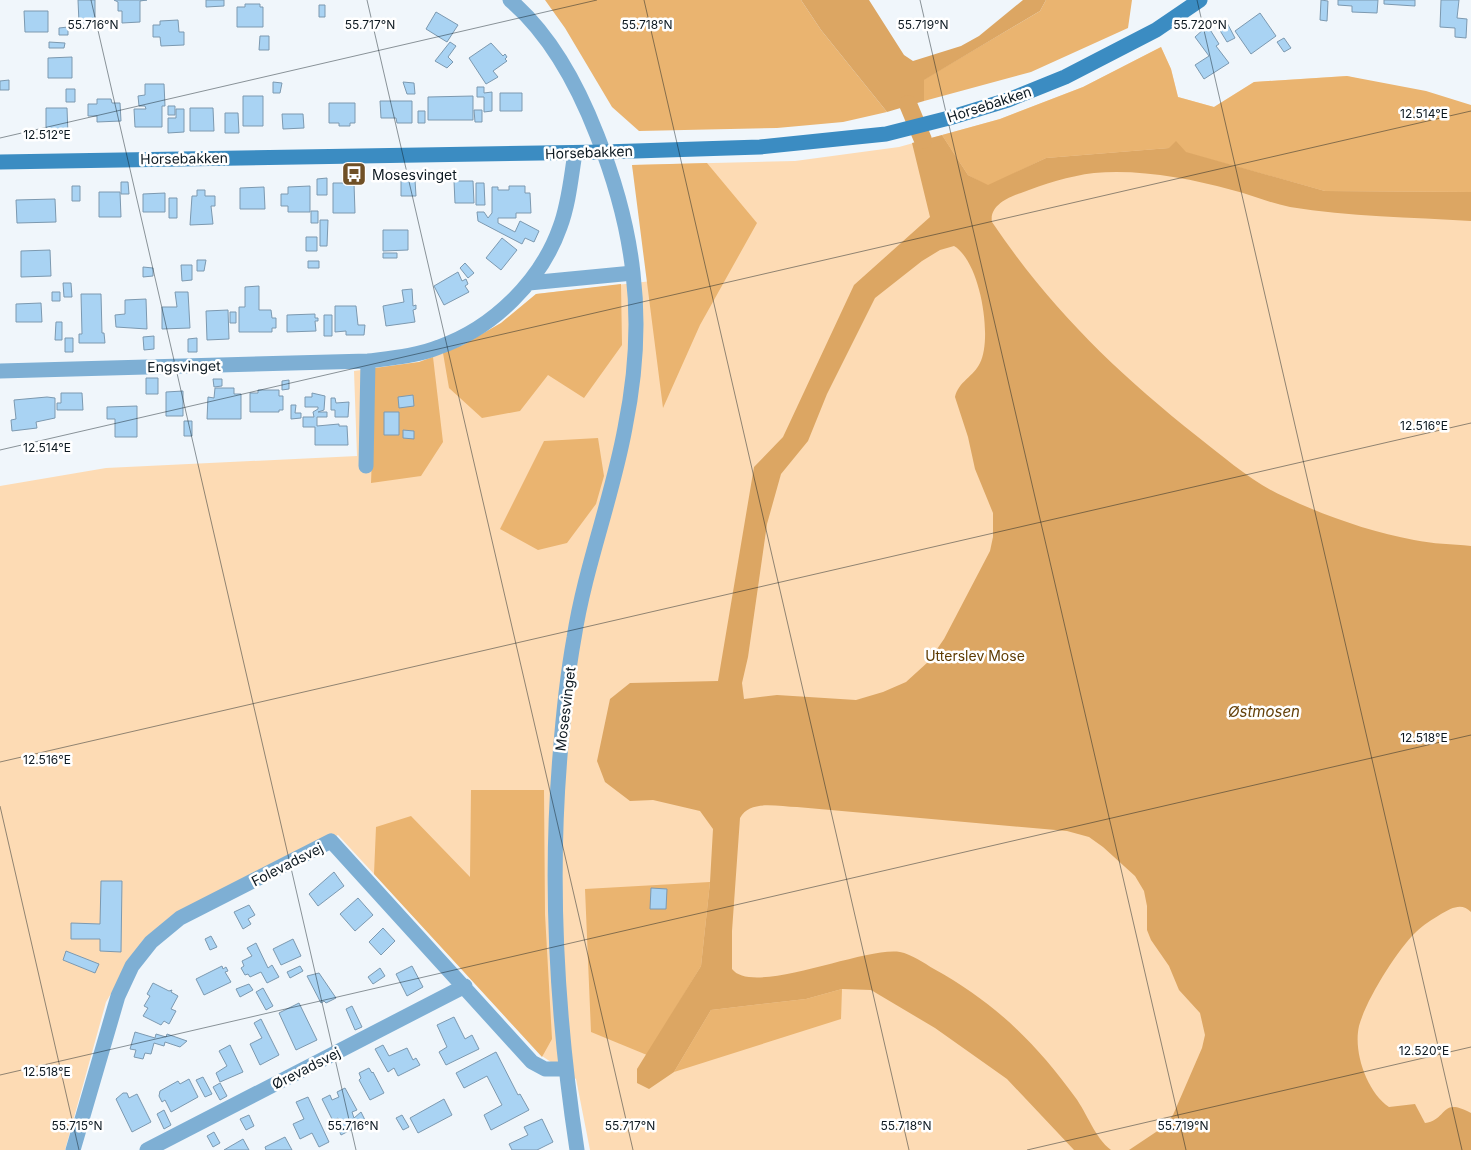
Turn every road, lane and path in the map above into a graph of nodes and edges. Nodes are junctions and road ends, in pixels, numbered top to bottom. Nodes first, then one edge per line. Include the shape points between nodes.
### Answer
1 (510, 0) edge
2 (1200, 0) edge
3 (575, 152) junction
4 (604, 152) junction
5 (0, 162) edge
6 (633, 273) junction
7 (529, 283) junction
8 (368, 361) junction
9 (0, 370) edge
10 (366, 466) dead end
11 (465, 986) junction
12 (564, 1069) junction
13 (73, 1150) edge
14 (147, 1150) edge
15 (576, 1150) edge

1 - 4 street, Mosesvinget via 522,10 573,82
2 - 4 street, Horsebakken via 1156,30 1066,77 1008,100 886,134 760,147
3 - 4 street, Horsebakken
3 - 5 street, Horsebakken
3 - 7 street, Engsvinget via 560,227
4 - 6 street, Mosesvinget via 620,208
6 - 7 street
6 - 12 street, Mosesvinget via 633,369 625,428 574,636 560,756 554,866 555,954
7 - 8 street, Engsvinget via 500,311 470,332 440,347
8 - 9 street, Engsvinget
8 - 10 street
11 - 12 street, Folevadsvej via 532,1062 546,1069
11 - 13 street, Folevadsvej via 331,841 180,918 151,942 132,966 118,996
11 - 14 street, Ørevadsvej
12 - 15 street, Mosesvinget

